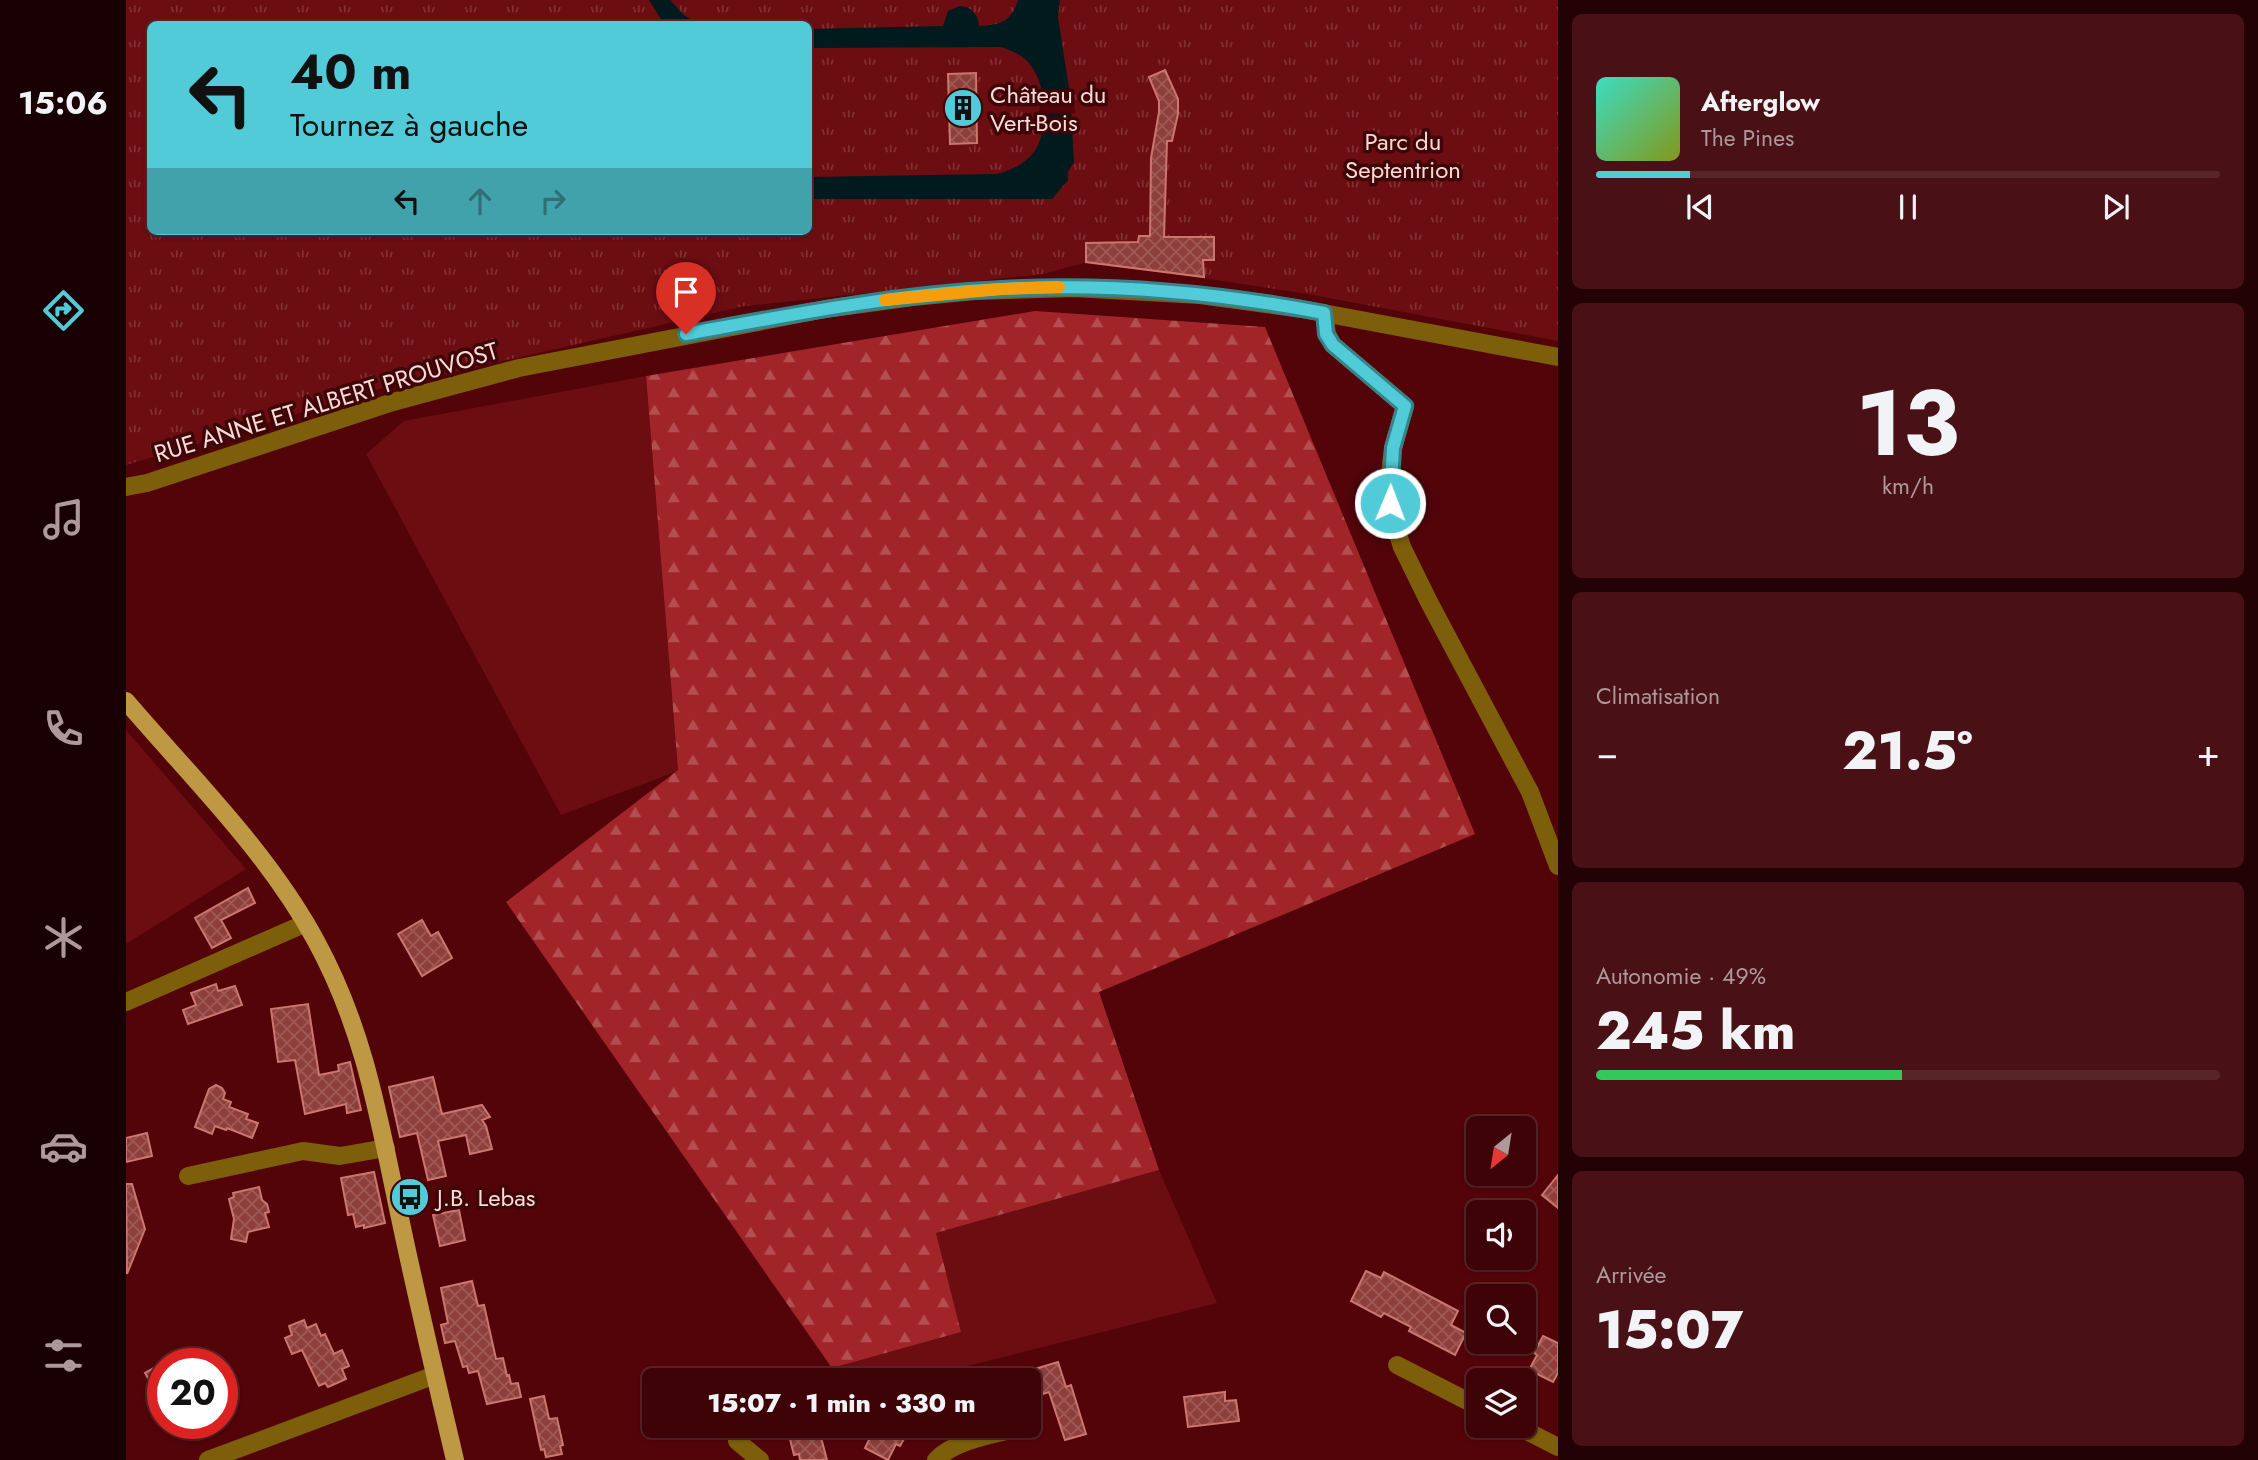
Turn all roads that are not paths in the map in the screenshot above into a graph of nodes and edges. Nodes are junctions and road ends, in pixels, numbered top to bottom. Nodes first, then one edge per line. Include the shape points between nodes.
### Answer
1 (1324, 313) junction
2 (1558, 357) edge
3 (147, 483) junction
4 (126, 487) edge
5 (126, 494) edge
6 (126, 701) edge
7 (1558, 866) edge
8 (306, 923) junction
9 (126, 1002) edge
10 (386, 1149) junction
11 (188, 1176) dead end
12 (1396, 1365) dead end
13 (435, 1375) junction
14 (1466, 1400) edge
15 (1536, 1436) edge
16 (985, 1438) edge
17 (737, 1441) dead end
18 (1558, 1447) edge
19 (208, 1460) edge
20 (455, 1460) edge
21 (760, 1460) edge
22 (936, 1460) edge

1 - 2 street, RUE ANNE ET ALBERT PROUVOST
1 - 3 street, RUE ANNE ET ALBERT PROUVOST via 1189,294 1073,288 1000,289 867,303 622,346 485,376
1 - 7 street via 1326,334 1333,345 1405,406 1393,448 1390,503 1402,547 1530,792
3 - 4 street, RUE ANNE ET ALBERT PROUVOST
3 - 5 street, RUE ANNE ET ALBERT PROUVOST
6 - 8 main road via 259,856
8 - 9 street
8 - 10 main road via 356,1030
10 - 11 street via 340,1156 303,1151
10 - 13 main road
12 - 14 street
13 - 19 street
13 - 20 main road
15 - 18 street
16 - 22 street via 958,1445
17 - 21 street

